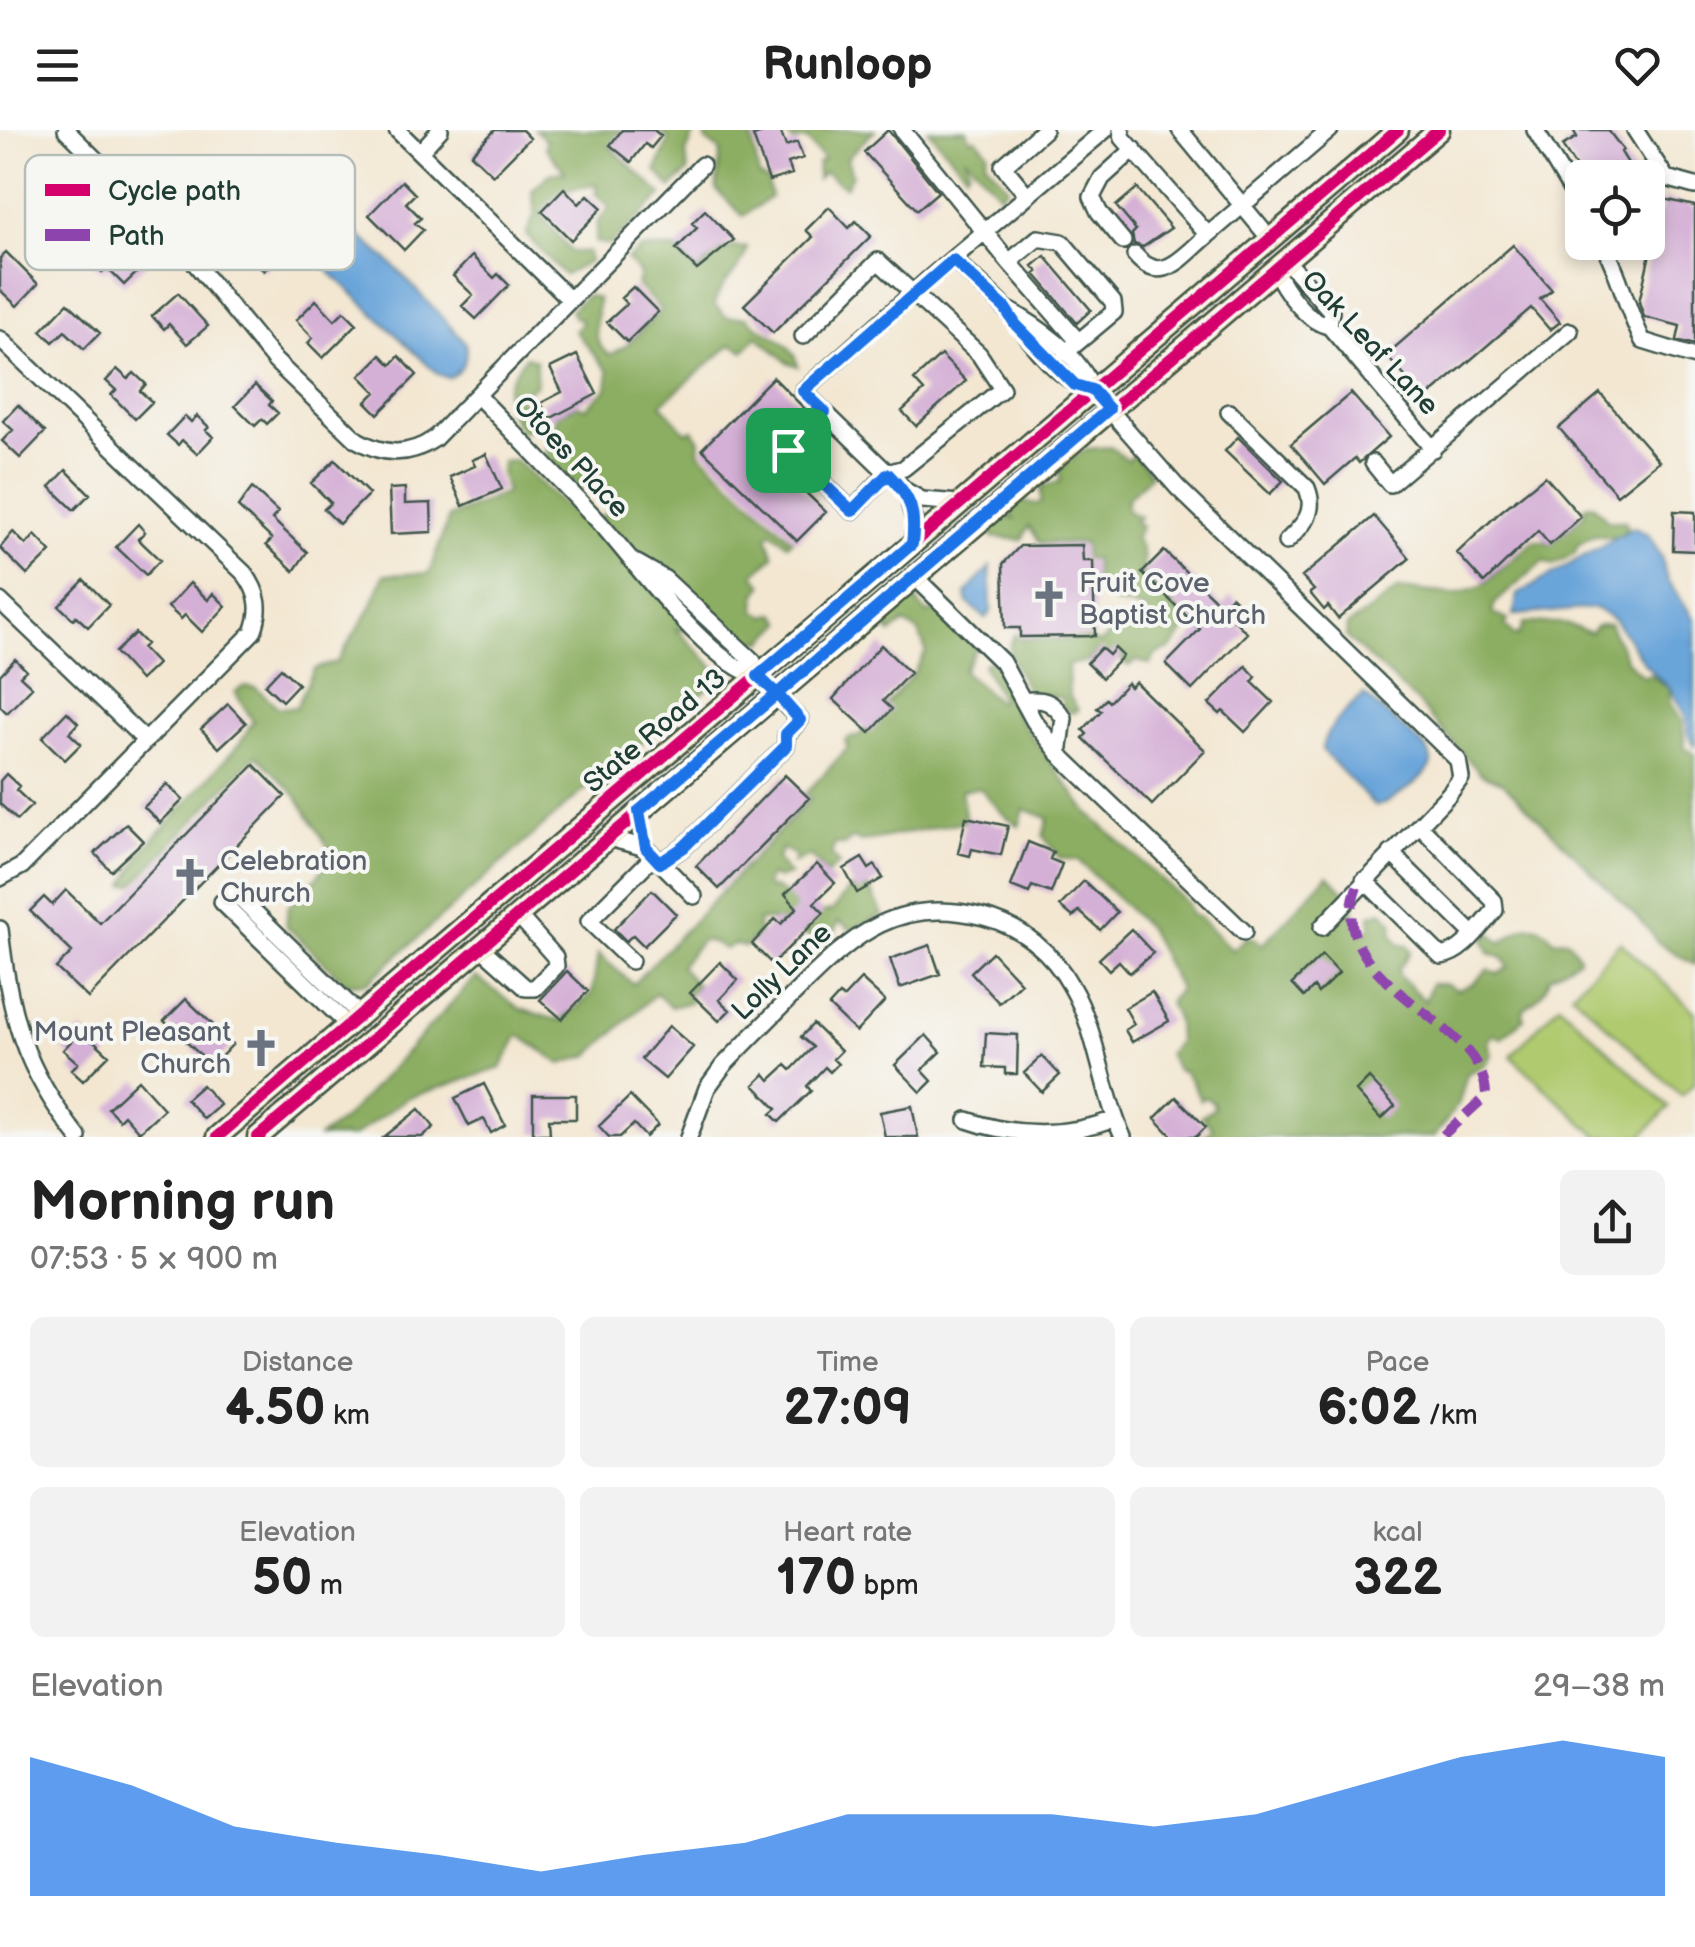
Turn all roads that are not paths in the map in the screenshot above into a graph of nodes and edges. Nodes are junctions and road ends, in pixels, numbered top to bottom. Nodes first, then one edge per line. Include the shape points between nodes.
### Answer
1 (66, 130) edge
2 (397, 130) edge
3 (440, 130) edge
4 (902, 130) edge
5 (1044, 130) edge
6 (1105, 130) edge
7 (1122, 130) edge
8 (1180, 130) edge
9 (1330, 130) edge
10 (1398, 130) edge
11 (1439, 130) edge
12 (1535, 130) edge
13 (1635, 130) edge
14 (1134, 150) junction
15 (420, 152) junction
16 (91, 155) edge
17 (702, 165) dead end
18 (1565, 180) edge
19 (1695, 186) edge
20 (1028, 196) junction
21 (1244, 204) junction
22 (984, 233) junction
23 (1208, 236) junction
24 (1270, 239) junction
25 (1123, 240) dead end
26 (1135, 254) dead end
27 (953, 260) junction
28 (1612, 260) edge
29 (1009, 262) junction
30 (1280, 264) junction
31 (200, 270) edge
32 (911, 294) junction
33 (570, 300) junction
34 (1005, 308) junction
35 (1570, 331) dead end
36 (803, 336) dead end
37 (0, 339) edge
38 (1078, 341) junction
39 (1066, 353) junction
40 (1695, 356) edge
41 (1092, 390) junction
42 (479, 396) junction
43 (1109, 409) junction
44 (825, 412) junction
45 (1228, 412) dead end
46 (1433, 449) junction
47 (1372, 463) dead end
48 (888, 474) junction
49 (906, 491) junction
50 (959, 503) junction
51 (1286, 542) dead end
52 (912, 544) junction
53 (914, 576) junction
54 (0, 601) edge
55 (758, 676) junction
56 (777, 694) junction
57 (1023, 700) junction
58 (146, 741) junction
59 (1059, 754) junction
60 (639, 811) junction
61 (582, 826) junction
62 (1419, 826) junction
63 (609, 838) junction
64 (1391, 853) junction
65 (653, 856) junction
66 (0, 878) edge
67 (1364, 880) junction
68 (227, 896) dead end
69 (694, 896) dead end
70 (496, 899) junction
71 (520, 914) junction
72 (1322, 927) dead end
73 (0, 928) edge
74 (1244, 932) dead end
75 (1473, 934) junction
76 (480, 947) junction
77 (1, 955) edge
78 (632, 961) dead end
79 (448, 974) junction
80 (354, 1020) junction
81 (1115, 1119) junction
82 (968, 1120) dead end
83 (78, 1137) edge
84 (217, 1137) edge
85 (258, 1137) edge
86 (689, 1137) edge
87 (1123, 1137) edge

1 - 16 street
2 - 15 street
3 - 15 street
4 - 22 street
5 - 20 street via 1003,166
6 - 20 street
7 - 14 street
8 - 21 street
9 - 21 street
10 - 24 main road, State Road 13
11 - 30 main road, State Road 13
12 - 18 street
13 - 19 street via 1666,178
14 - 23 street
14 - 25 street via 1102,178 1092,197
15 - 33 street
17 - 33 street, Otoes Place
20 - 22 street
21 - 23 street
21 - 24 street
22 - 27 street
22 - 29 street
23 - 26 street via 1156,271
24 - 30 main road
24 - 41 main road, State Road 13
27 - 32 street
27 - 34 street
28 - 40 street via 1643,341
29 - 38 street
29 - 38 street via 1038,238 1062,242 1071,251 1114,302 1114,312
30 - 43 main road, State Road 13
30 - 46 street, Oak Leaf Lane via 1280,282 1316,324 1329,326
31 - 42 street via 275,361 357,440 382,451 416,449
32 - 36 street via 878,261
32 - 44 street via 803,391
32 - 48 street via 979,354 1002,390
33 - 42 street, Otoes Place
34 - 39 street
34 - 41 street via 1075,385
35 - 46 street
37 - 58 street via 245,574 256,592 253,632
38 - 39 street
39 - 41 street via 1088,375
41 - 43 street
41 - 50 main road, State Road 13
42 - 55 street, Otoes Place via 685,620 740,672
43 - 53 main road, State Road 13
43 - 62 street via 1177,487 1458,760 1460,778
44 - 48 street
44 - 48 street via 788,450 852,511
45 - 51 street via 1307,488 1311,510
46 - 47 street via 1390,484
48 - 49 street
49 - 50 street via 922,500
49 - 52 street via 915,523
50 - 52 main road, State Road 13
52 - 55 main road, State Road 13
53 - 56 main road, State Road 13
53 - 57 street via 1002,662
54 - 58 street
55 - 56 street, Otoes Place
55 - 61 main road, State Road 13
56 - 60 main road, State Road 13
56 - 65 street via 800,720 786,734 786,746 684,847
57 - 59 street
57 - 59 street via 1042,698 1064,718
58 - 66 street via 22,866
59 - 74 street
60 - 63 main road, State Road 13
60 - 65 street
61 - 70 main road, State Road 13
61 - 71 main road via 526,890
62 - 64 street
62 - 75 street via 1494,901 1495,910
63 - 65 street
63 - 71 main road, State Road 13
64 - 67 street
64 - 75 street
65 - 69 street
65 - 78 street via 589,921
67 - 72 street
67 - 75 street via 1441,956 1452,955
68 - 80 street
70 - 79 main road via 496,916
70 - 80 main road, State Road 13
71 - 76 main road, State Road 13
71 - 76 street via 556,958 535,988 526,988
73 - 77 street
76 - 79 main road, State Road 13
77 - 83 street via 29,1063
79 - 85 main road, State Road 13
80 - 84 main road, State Road 13
81 - 82 street via 1039,1135
81 - 86 street, Lolly Lane via 1081,1006 1053,959 1008,926 943,910 878,923 841,947 722,1066
81 - 87 street, Lolly Lane

